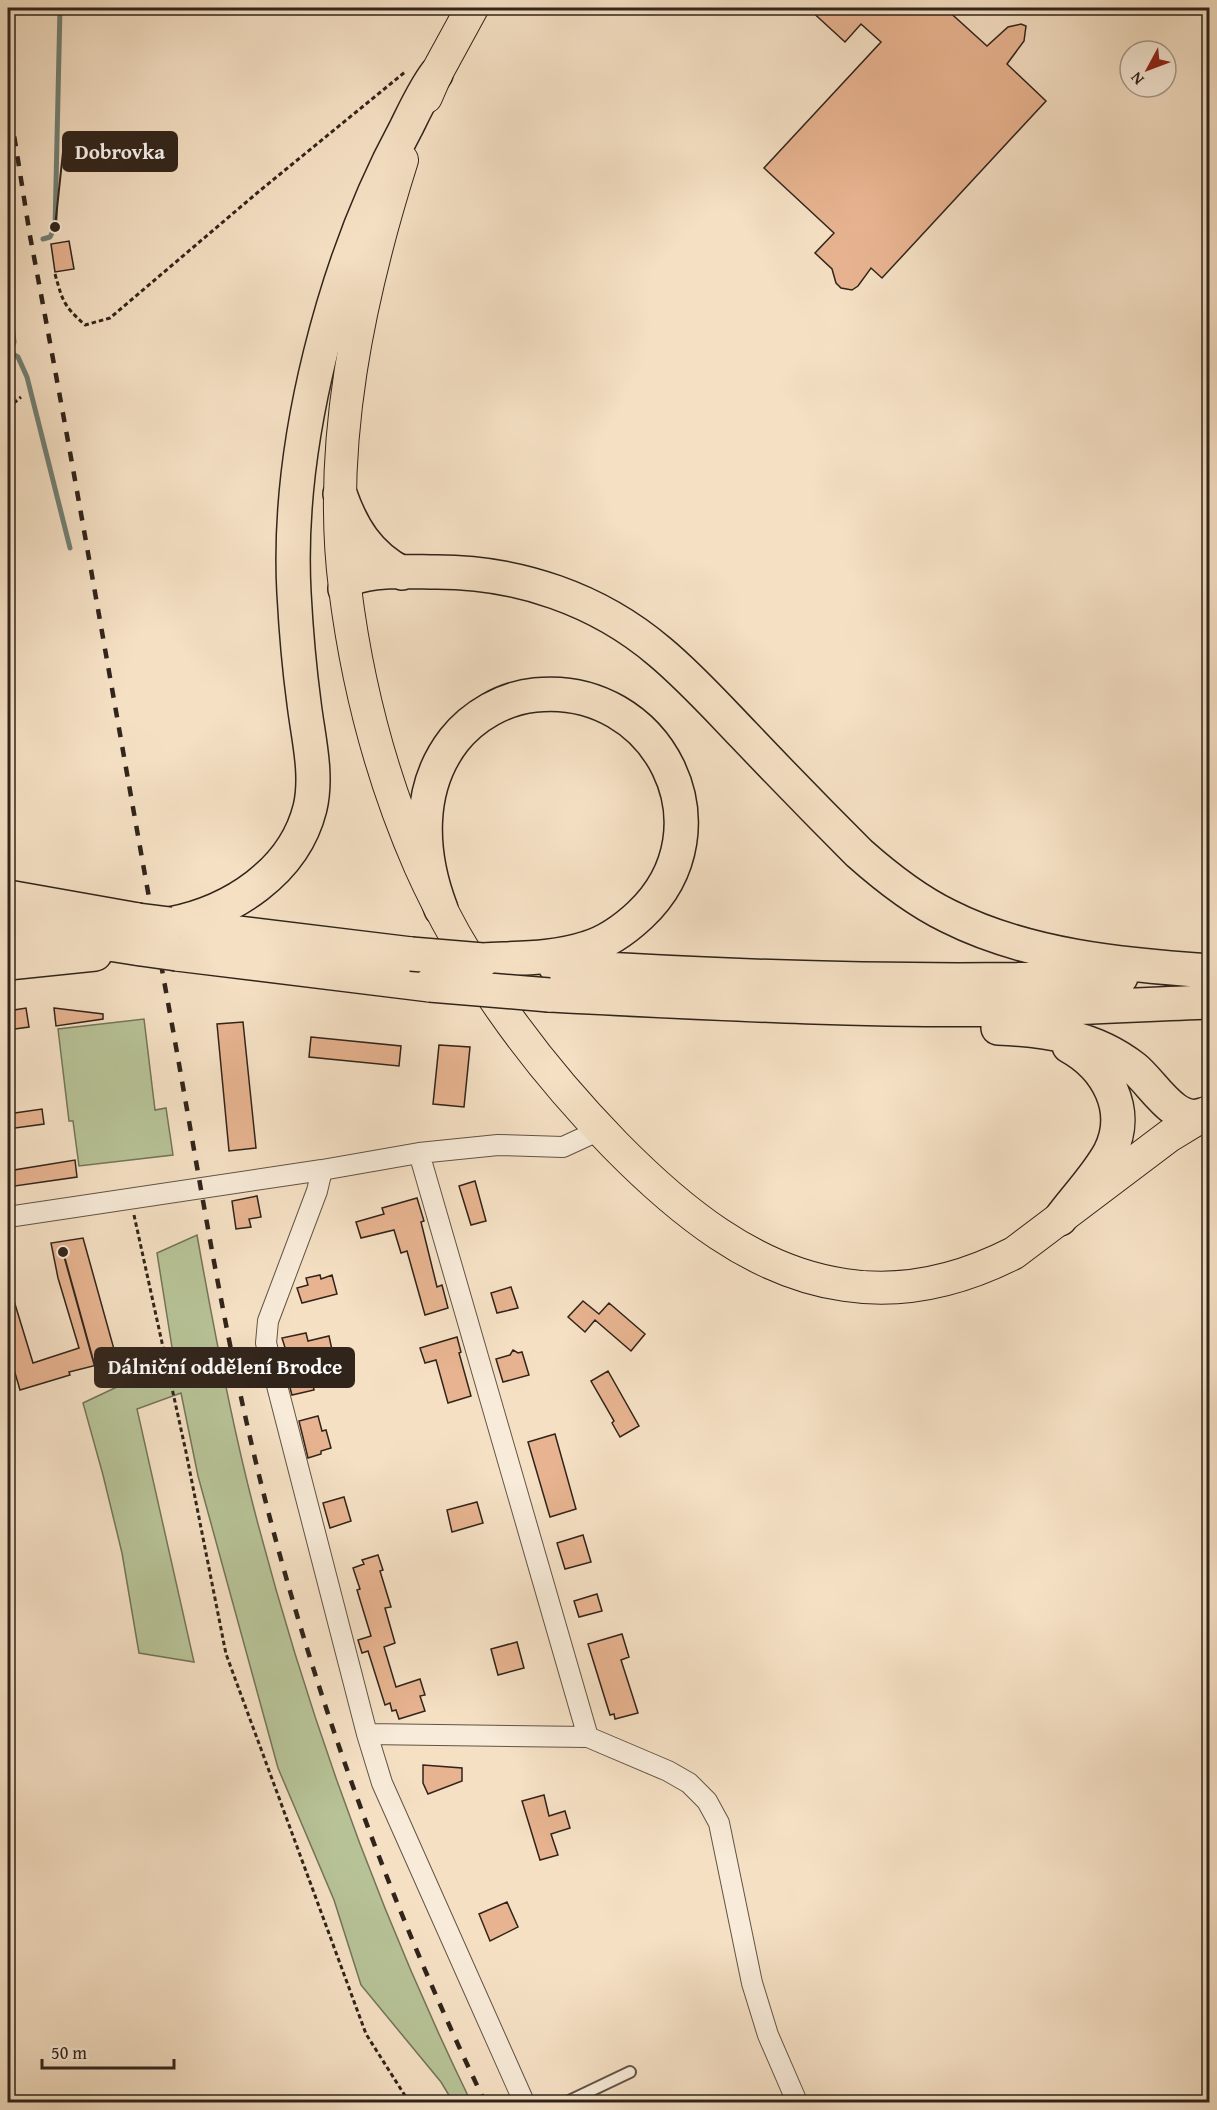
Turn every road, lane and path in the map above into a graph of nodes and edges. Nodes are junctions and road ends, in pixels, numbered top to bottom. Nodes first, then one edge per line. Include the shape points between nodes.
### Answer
1 (472, 8) edge
2 (436, 74) junction
3 (55, 274) dead end
4 (21, 396) dead end
5 (8, 408) edge
6 (340, 494) junction
7 (402, 573) junction
8 (345, 589) junction
9 (8, 897) edge
10 (441, 909) junction
11 (8, 928) edge
12 (139, 934) junction
13 (174, 939) junction
14 (528, 961) junction
15 (8, 963) edge
16 (1209, 972) edge
17 (1209, 1002) edge
18 (758, 1005) junction
19 (1020, 1029) junction
20 (1206, 1113) edge
21 (600, 1130) junction
22 (419, 1153) junction
23 (321, 1170) junction
24 (130, 1198) junction
25 (8, 1217) edge
26 (1060, 1219) junction
27 (368, 1734) junction
28 (588, 1737) junction
29 (630, 2072) dead end
30 (409, 2103) edge
31 (524, 2103) edge
32 (567, 2103) edge
33 (797, 2103) edge

1 - 2 main road
2 - 3 path via 409,69 110,318 85,325 63,303
2 - 6 main road via 405,150 373,266 349,386
2 - 13 highway via 391,154 357,236 318,368 298,473 294,588 297,647 313,773 310,807 298,838 282,862 236,900 188,921
4 - 5 path
6 - 7 highway via 363,542
6 - 8 main road
7 - 8 highway via 361,576 351,579
7 - 16 highway via 472,573 506,578 556,592 612,618 680,669 872,865 947,916 1000,938 1055,951
8 - 10 main road via 365,709 382,767
9 - 12 highway
10 - 14 highway via 427,857 425,819 432,780 457,736 483,714 530,696 567,694 604,704 620,713 649,737 670,769 681,824 675,861 658,895 615,935 575,952
10 - 21 main road via 512,1026
11 - 12 highway
12 - 13 highway, bridge
12 - 15 highway
13 - 14 highway, bridge
13 - 18 highway, bridge via 430,985
14 - 16 highway via 711,976 876,980 1037,980
17 - 18 highway via 1026,1009
18 - 19 highway via 881,1023
19 - 20 highway via 1061,1035 1099,1047 1134,1068 1182,1115 1193,1118
19 - 26 highway via 1060,1041 1083,1054 1104,1076 1118,1110 1109,1154
20 - 26 main road via 1169,1136
21 - 22 street via 563,1147 498,1145
21 - 26 main road via 679,1206 722,1237 775,1264 843,1285 880,1289 960,1276 1014,1253
22 - 23 street
22 - 28 street
23 - 24 street
23 - 27 street via 317,1191 268,1322 266,1343
24 - 25 street
24 - 30 path via 226,1654 366,2034
27 - 28 street
27 - 31 street via 382,1783
28 - 33 street via 679,1777 698,1791 714,1811 723,1835 752,1983 768,2035
29 - 32 lane

